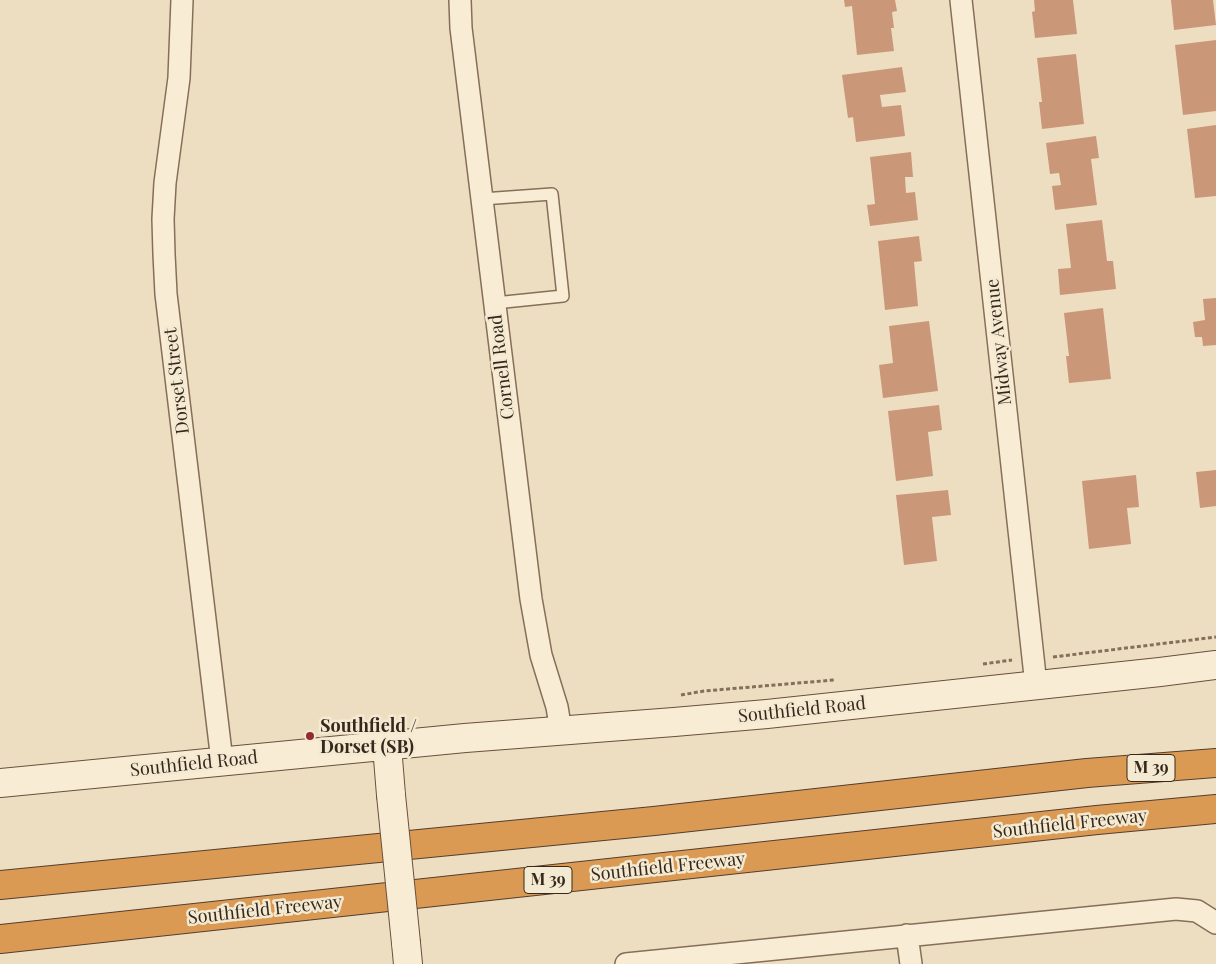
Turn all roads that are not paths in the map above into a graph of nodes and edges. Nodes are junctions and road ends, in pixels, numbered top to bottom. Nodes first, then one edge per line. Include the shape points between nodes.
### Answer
1 (182, 0) edge
2 (460, 0) edge
3 (961, 0) edge
4 (482, 199) junction
5 (495, 303) junction
6 (1216, 665) edge
7 (1036, 684) junction
8 (561, 732) junction
9 (387, 746) junction
10 (1216, 749) edge
11 (222, 761) junction
12 (1216, 763) edge
13 (1087, 773) junction
14 (0, 783) edge
15 (1216, 809) edge
16 (0, 885) edge
17 (1216, 923) edge
18 (907, 935) junction
19 (0, 939) edge
20 (407, 954) edge
21 (626, 964) edge
22 (911, 964) edge

1 - 11 street, Dorset Street via 180,78 164,210 166,294
2 - 4 street, Cornell Road
3 - 7 street, Midway Avenue
4 - 5 street, Cornell Road
4 - 5 lane via 552,194 563,296
5 - 8 street, Cornell Road via 535,626
6 - 7 main road, Southfield Road
7 - 8 main road, Southfield Road via 767,714
8 - 9 main road, Southfield Road
9 - 11 main road, Southfield Road
9 - 20 main road, bridge
10 - 13 highway
11 - 14 main road, Southfield Road
12 - 13 highway, M 39
13 - 16 highway, M 39 via 654,822
15 - 19 highway, Southfield Freeway / M 39
17 - 18 street via 1197,911 1176,909
18 - 21 street
18 - 22 street

